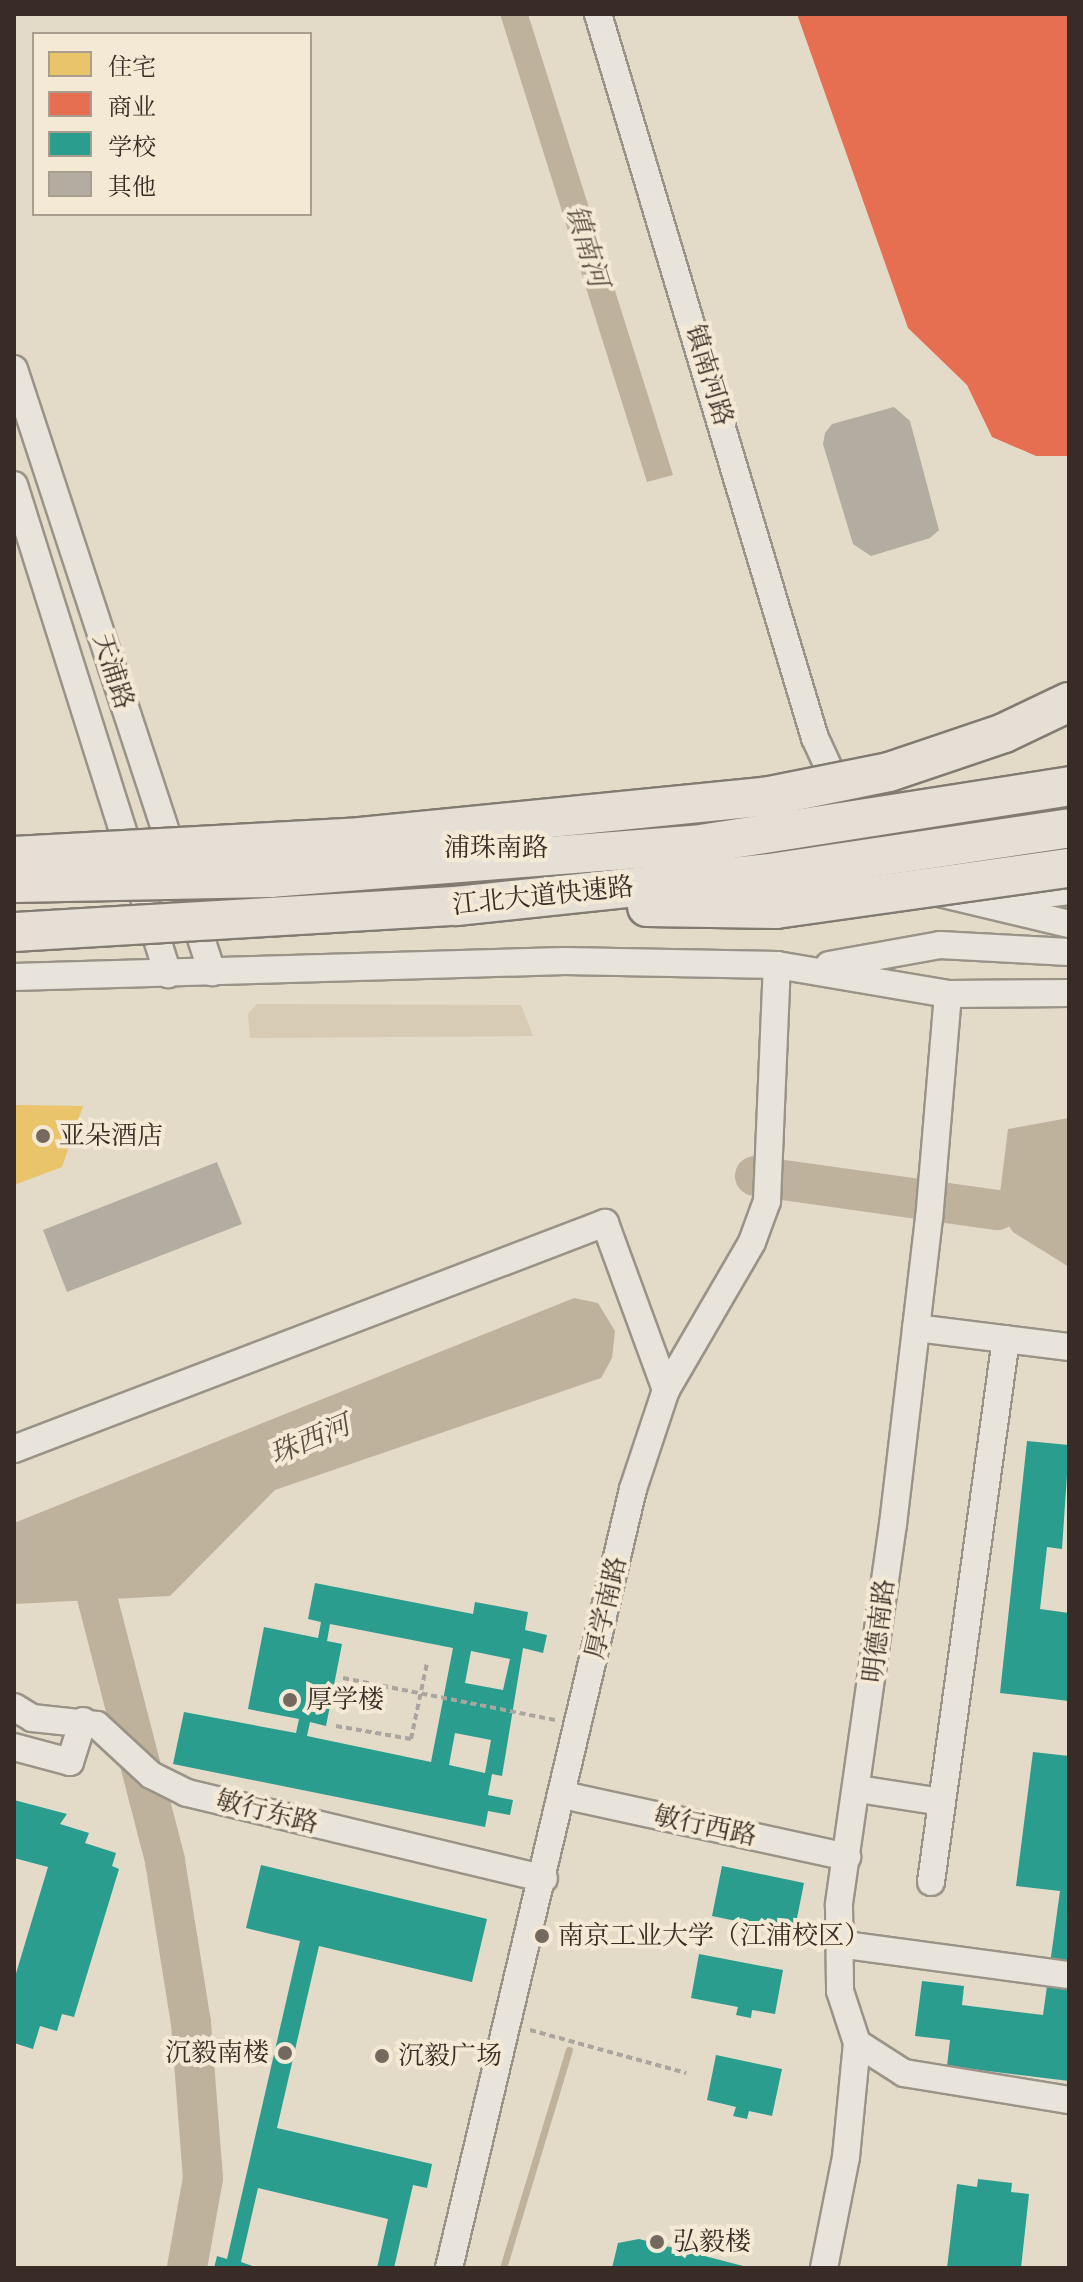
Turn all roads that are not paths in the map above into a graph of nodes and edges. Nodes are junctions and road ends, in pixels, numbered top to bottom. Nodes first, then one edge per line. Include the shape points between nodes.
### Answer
1 (598, 14) edge
2 (14, 369) edge
3 (14, 485) edge
4 (1069, 702) edge
5 (815, 738) junction
6 (1069, 786) edge
7 (1069, 828) edge
8 (14, 848) edge
9 (128, 848) junction
10 (171, 848) junction
11 (794, 848) junction
12 (14, 856) edge
13 (1069, 868) edge
14 (878, 874) junction
15 (14, 883) edge
16 (1069, 891) edge
17 (970, 903) junction
18 (456, 906) junction
19 (1069, 924) edge
20 (14, 932) edge
21 (1069, 952) edge
22 (777, 965) junction
23 (813, 968) junction
24 (212, 972) junction
25 (168, 974) junction
26 (14, 977) edge
27 (1069, 993) edge
28 (948, 994) junction
29 (916, 1328) junction
30 (1006, 1339) junction
31 (1069, 1347) edge
32 (666, 1390) junction
33 (14, 1449) edge
34 (14, 1707) edge
35 (83, 1721) junction
36 (14, 1747) edge
37 (858, 1789) junction
38 (563, 1795) junction
39 (942, 1802) junction
40 (847, 1857) junction
41 (544, 1879) junction
42 (931, 1882) dead end
43 (839, 1944) junction
44 (1069, 1975) edge
45 (857, 2043) junction
46 (1069, 2100) edge
47 (449, 2268) edge
48 (824, 2268) edge

1 - 5 street, 镇南河路
2 - 10 street, 天浦路
3 - 9 street
4 - 12 highway, bridge via 1004,733 889,772 770,796 350,838
5 - 11 street
5 - 14 street, 镇南河路
6 - 15 highway, 江北大道快速路, bridge via 694,845 270,878
7 - 18 highway, 江北大道快速路, bridge via 763,874
8 - 9 street, 浦珠南路
9 - 10 street, 浦珠南路
9 - 25 street
10 - 11 street, 浦珠南路
10 - 24 street, 天浦路
11 - 14 street, 浦珠南路
13 - 18 highway, bridge via 776,909
14 - 17 street, 浦珠南路
16 - 17 street, 浦珠南路
17 - 19 street, 浦珠南路
18 - 20 highway, 江北大道快速路, bridge
21 - 23 street via 940,945
22 - 23 street
22 - 24 street via 565,961
22 - 32 street, 厚学南路 via 767,1201 752,1242
23 - 28 street
24 - 25 street
25 - 26 street
27 - 28 street
28 - 29 street, 明德南路
29 - 30 street
29 - 37 street, 明德南路
30 - 31 street
30 - 39 street
32 - 33 street via 605,1223
32 - 38 street, 厚学南路 via 633,1489
34 - 35 street, 敏行东路 via 32,1718
35 - 36 street via 70,1762
35 - 41 street, 敏行东路 via 110,1734 151,1775 173,1787
37 - 39 street
37 - 40 street, 明德南路
38 - 40 street, 敏行西路
38 - 41 street, 厚学南路
39 - 42 street
40 - 43 street, 明德南路
41 - 47 street, 厚学南路
43 - 44 street
43 - 45 street, 明德南路 via 840,1991
45 - 46 street via 904,2073
45 - 48 street via 846,2157

